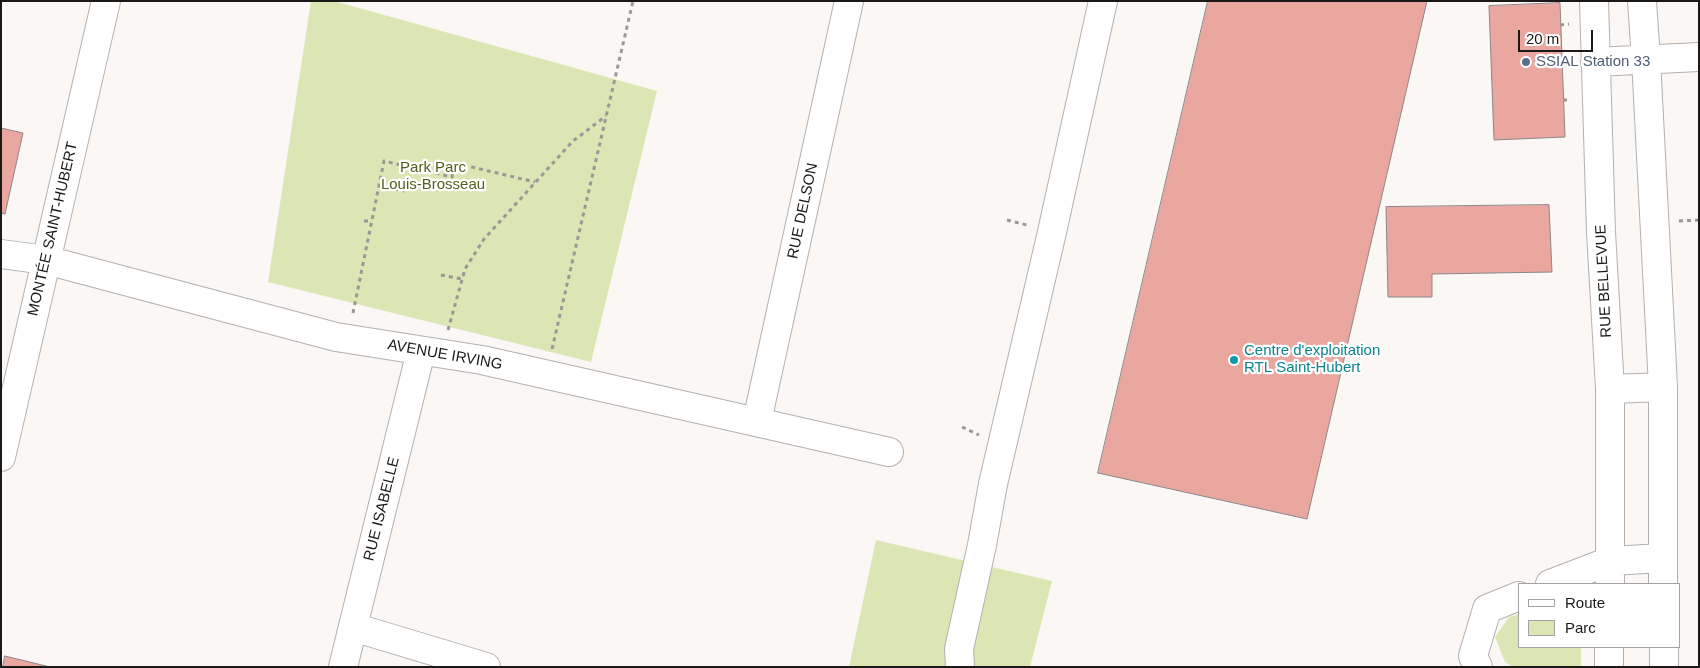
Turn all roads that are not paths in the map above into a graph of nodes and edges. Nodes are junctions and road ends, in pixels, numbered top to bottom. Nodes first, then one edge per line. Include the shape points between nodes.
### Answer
1 (106, 1) edge
2 (849, 1) edge
3 (1103, 1) edge
4 (1594, 1) edge
5 (1642, 1) edge
6 (1699, 57) edge
7 (1646, 59) junction
8 (1595, 62) junction
9 (1, 254) edge
10 (46, 260) junction
11 (431, 353) junction
12 (1663, 387) junction
13 (1610, 389) junction
14 (757, 421) junction
15 (889, 452) dead end
16 (1, 457) edge
17 (1663, 571) edge
18 (1610, 573) edge
19 (1555, 583) edge
20 (1518, 596) edge
21 (352, 627) junction
22 (1609, 648) edge
23 (1664, 648) edge
24 (343, 667) edge
25 (486, 667) edge
26 (960, 667) edge
27 (1478, 667) edge
28 (1609, 667) edge
29 (1664, 667) edge

1 - 10 street, MONTÉE SAINT-HUBERT
2 - 14 street, RUE DELSON
3 - 26 street via 993,484 959,649
4 - 8 street, RUE BELLEVUE
5 - 7 street
6 - 7 street
7 - 8 street
7 - 12 street
8 - 13 street, RUE BELLEVUE
9 - 10 street, AVENUE IRVING
10 - 11 street, AVENUE IRVING via 347,338
10 - 16 street, MONTÉE SAINT-HUBERT
11 - 14 street, AVENUE IRVING via 482,360
11 - 21 street, RUE ISABELLE
12 - 13 street
12 - 17 street
13 - 18 street, RUE BELLEVUE
14 - 15 street, AVENUE IRVING
17 - 18 street
18 - 19 street
20 - 27 street via 1487,608 1474,656
21 - 24 street, RUE ISABELLE
21 - 25 street
22 - 28 street
23 - 29 street

